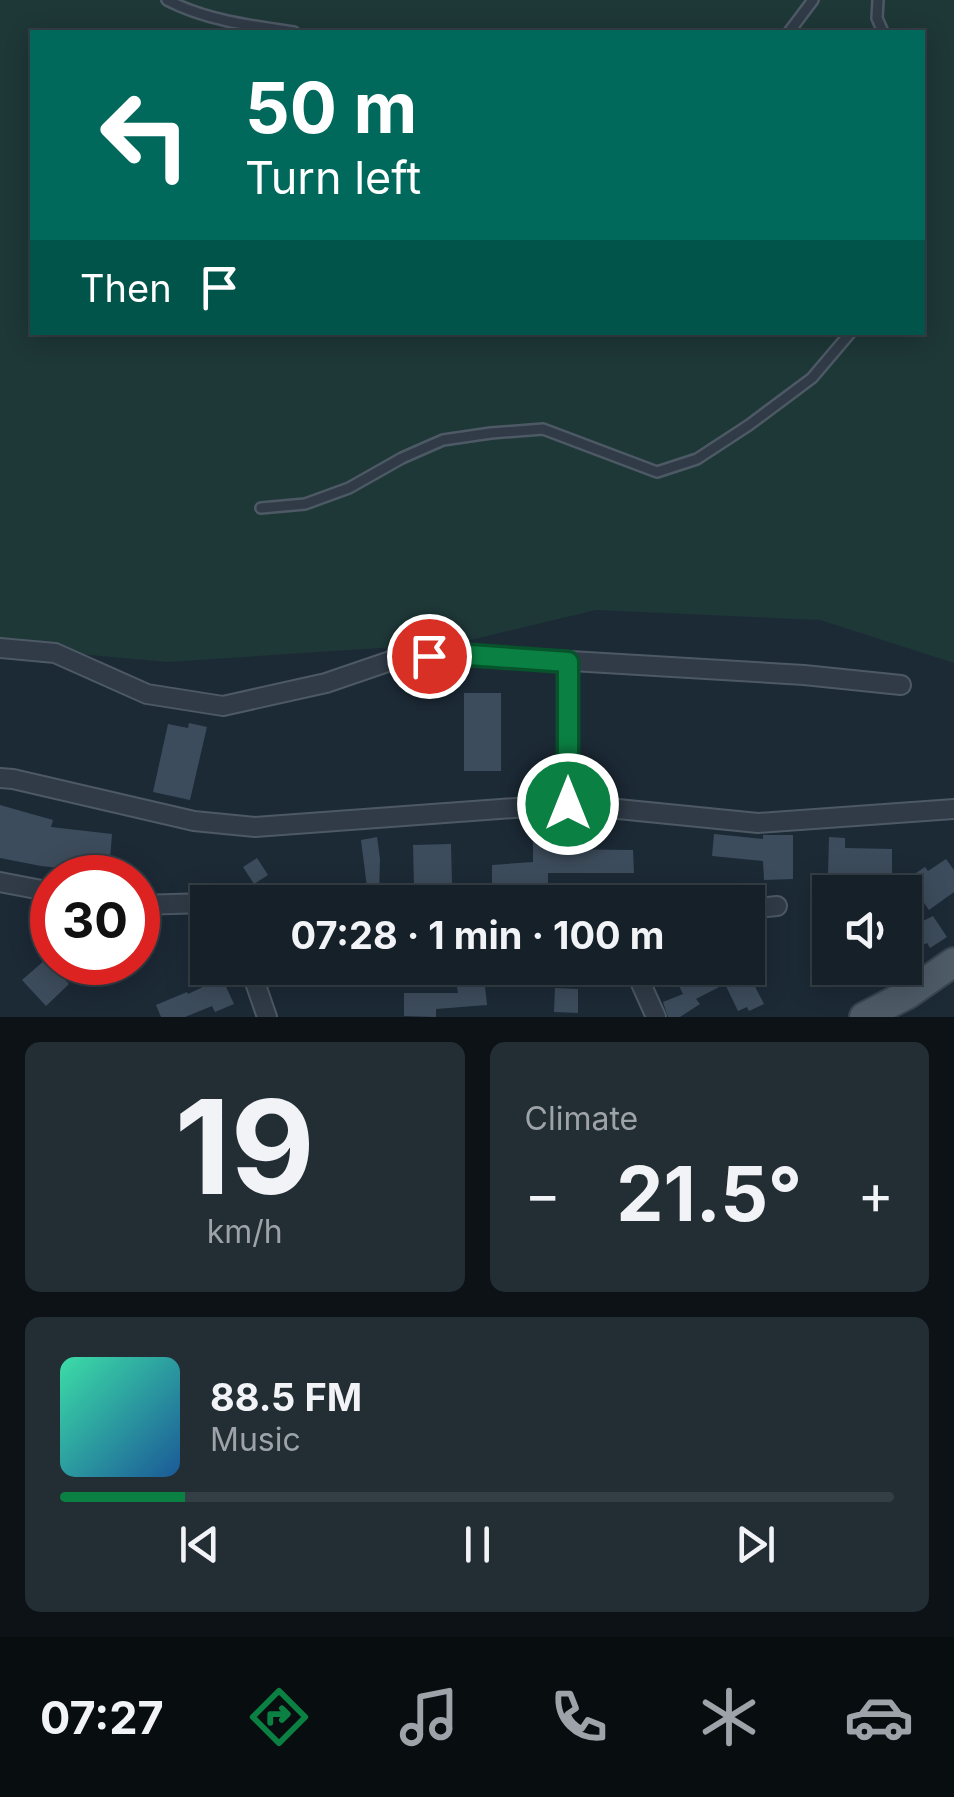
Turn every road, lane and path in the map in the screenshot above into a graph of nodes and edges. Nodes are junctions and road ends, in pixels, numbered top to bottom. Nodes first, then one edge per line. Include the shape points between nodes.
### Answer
1 (167, 0) edge
2 (813, 0) edge
3 (878, 0) edge
4 (279, 30) edge
5 (790, 30) edge
6 (881, 30) edge
7 (848, 335) edge
8 (261, 508) dead end
9 (0, 648) edge
10 (568, 662) junction
11 (901, 685) dead end
12 (0, 778) edge
13 (568, 804) junction
14 (954, 809) edge
15 (0, 882) edge
16 (30, 888) edge
17 (190, 903) edge
18 (160, 904) edge
19 (777, 906) dead end
20 (765, 907) edge
21 (954, 962) edge
22 (256, 985) edge
23 (642, 985) edge
24 (267, 1017) edge
25 (656, 1017) edge
26 (864, 1017) edge

1 - 4 lane
2 - 5 lane
3 - 6 lane
7 - 8 lane via 812,378 749,426 697,460 657,472 543,430 490,433 443,440 305,504
9 - 10 street via 55,653 147,694 224,706 402,657
10 - 11 street
10 - 13 street
12 - 13 street via 194,821 255,827
13 - 14 street via 758,823
15 - 16 street
17 - 18 street
19 - 20 street
21 - 26 main road
22 - 24 street
23 - 25 street

